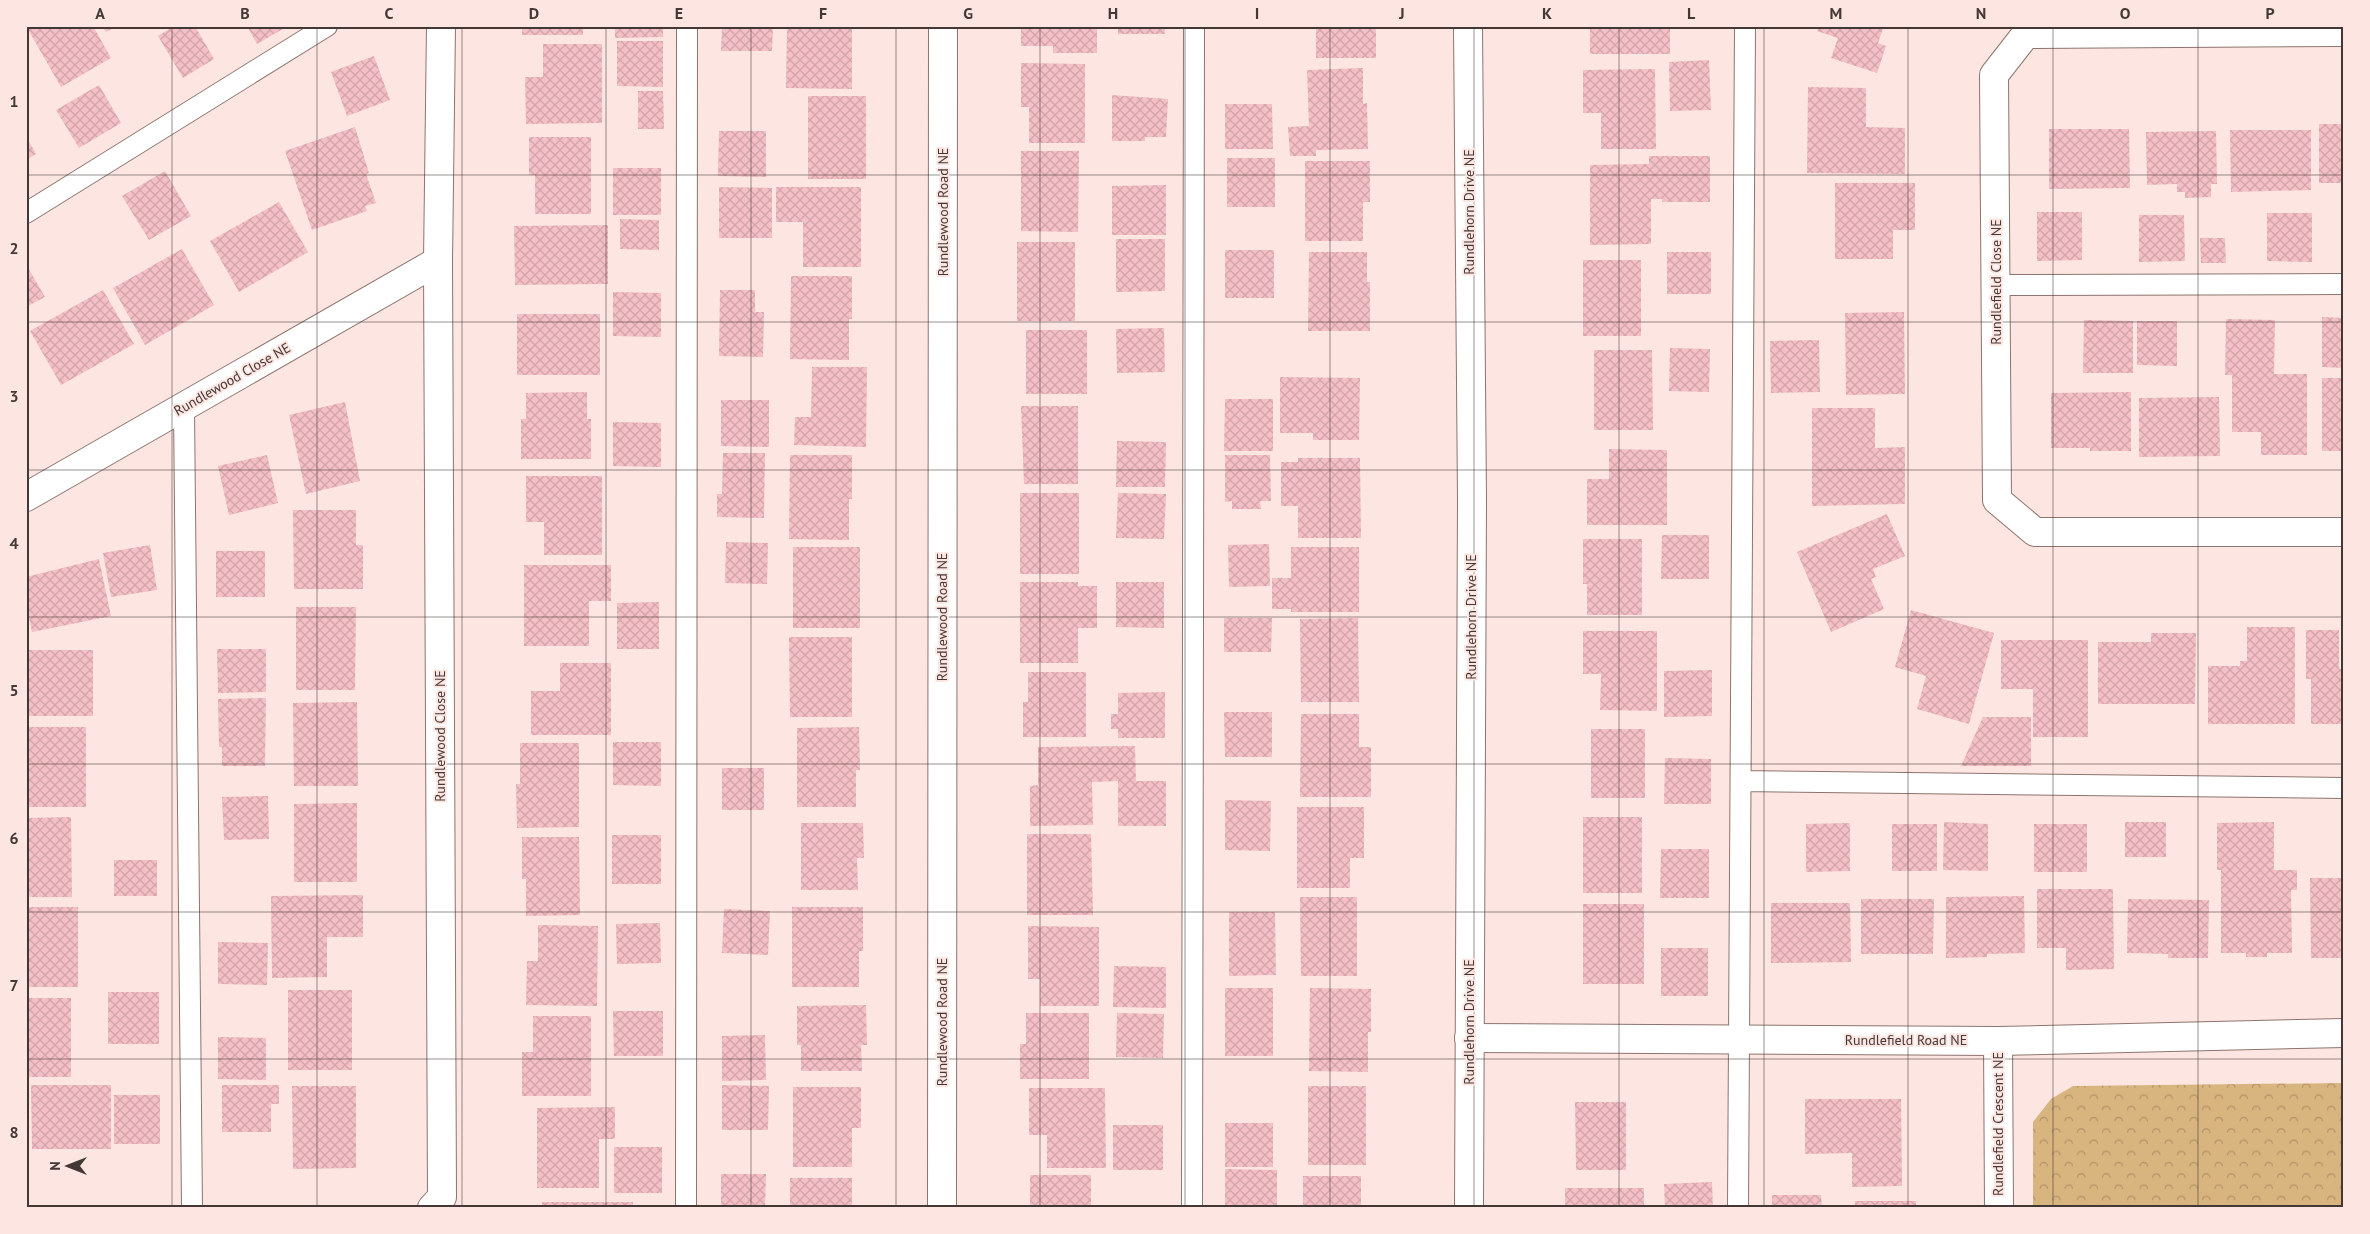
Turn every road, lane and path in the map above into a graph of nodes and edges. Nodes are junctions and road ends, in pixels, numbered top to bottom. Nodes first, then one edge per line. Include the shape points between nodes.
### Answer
1 (327, 26) edge
2 (441, 26) edge
3 (687, 26) edge
4 (943, 26) edge
5 (1194, 26) edge
6 (1468, 26) edge
7 (1745, 26) edge
8 (2344, 32) edge
9 (26, 213) edge
10 (438, 261) junction
11 (2344, 284) edge
12 (1997, 285) junction
13 (184, 408) junction
14 (26, 497) edge
15 (2344, 532) edge
16 (1741, 781) junction
17 (2344, 788) edge
18 (2344, 1033) edge
19 (1469, 1038) junction
20 (1737, 1039) junction
21 (1998, 1041) junction
22 (192, 1208) edge
23 (432, 1208) edge
24 (686, 1208) edge
25 (942, 1208) edge
26 (1192, 1208) edge
27 (1469, 1208) edge
28 (1738, 1208) edge
29 (1998, 1208) edge

1 - 9 lane
2 - 10 street, Rundlewood Close NE
3 - 24 lane
4 - 25 street, Rundlewood Road NE
5 - 26 lane
6 - 19 street, Rundlehorn Drive NE via 1472,490
7 - 16 lane
8 - 12 street, Rundlefield Close NE via 2026,34 1994,75
10 - 13 street, Rundlewood Close NE
10 - 23 street, Rundlewood Close NE via 442,1197
11 - 12 lane
12 - 15 street, Rundlefield Close NE via 1997,500 2035,532
13 - 14 street, Rundlewood Close NE
13 - 22 lane
16 - 17 lane
16 - 20 lane
18 - 21 street, Rundlefield Road NE
19 - 20 street, Rundlefield Road NE
19 - 27 street, Rundlehorn Drive NE
20 - 21 street, Rundlefield Road NE
20 - 28 lane
21 - 29 street, Rundlefield Crescent NE

